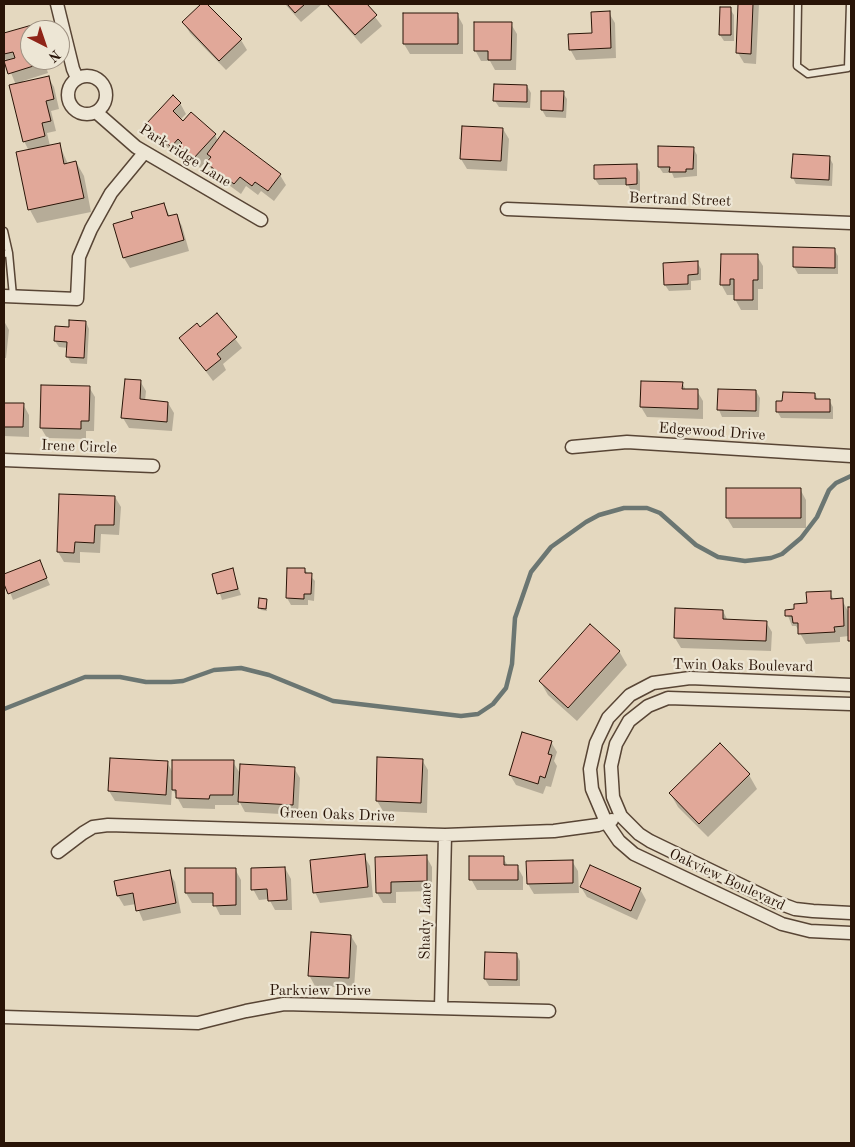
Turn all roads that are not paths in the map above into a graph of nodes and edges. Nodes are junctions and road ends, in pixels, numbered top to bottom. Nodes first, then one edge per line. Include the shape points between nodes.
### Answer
1 (58, 4) edge
2 (798, 4) edge
3 (850, 4) edge
4 (77, 78) junction
5 (96, 112) junction
6 (144, 152) junction
7 (507, 209) dead end
8 (261, 220) dead end
9 (851, 223) edge
10 (4, 231) edge
11 (6, 254) edge
12 (8, 297) edge
13 (572, 447) dead end
14 (851, 456) edge
15 (4, 460) edge
16 (153, 466) dead end
17 (851, 685) edge
18 (851, 704) edge
19 (621, 816) junction
20 (606, 822) junction
21 (445, 835) junction
22 (58, 852) dead end
23 (851, 914) edge
24 (851, 933) edge
25 (441, 1008) junction
26 (549, 1011) dead end
27 (4, 1017) edge

1 - 4 street
2 - 3 lane via 797,66 808,74 848,68
4 - 5 street, Park ridge Lane via 69,88 68,101 83,114
4 - 5 street via 89,76 104,85 106,97
5 - 6 street, Park ridge Lane
6 - 8 street, Park ridge Lane
6 - 12 street via 111,193 91,228 79,257 77,299
7 - 9 street, Bertrand Street
10 - 11 lane
11 - 12 lane
13 - 14 street, Edgewood Drive via 627,442
15 - 16 street, Irene Circle
17 - 20 street, Twin Oaks Boulevard via 690,678 671,679 642,688 621,702 608,718 592,758 592,789
18 - 19 street via 680,697 648,706 629,721 613,753 611,784
19 - 20 street, Green Oaks Drive
19 - 23 street, Oakview Boulevard via 638,834 650,841 776,902 813,911
20 - 21 street, Green Oaks Drive via 554,831
20 - 24 street, Oakview Boulevard via 619,841 647,862 782,924 810,931
21 - 22 street, Green Oaks Drive via 108,825 93,827
21 - 25 street, Shady Lane
25 - 26 street, Parkview Drive
25 - 27 street, Parkview Drive via 284,1004 198,1023

